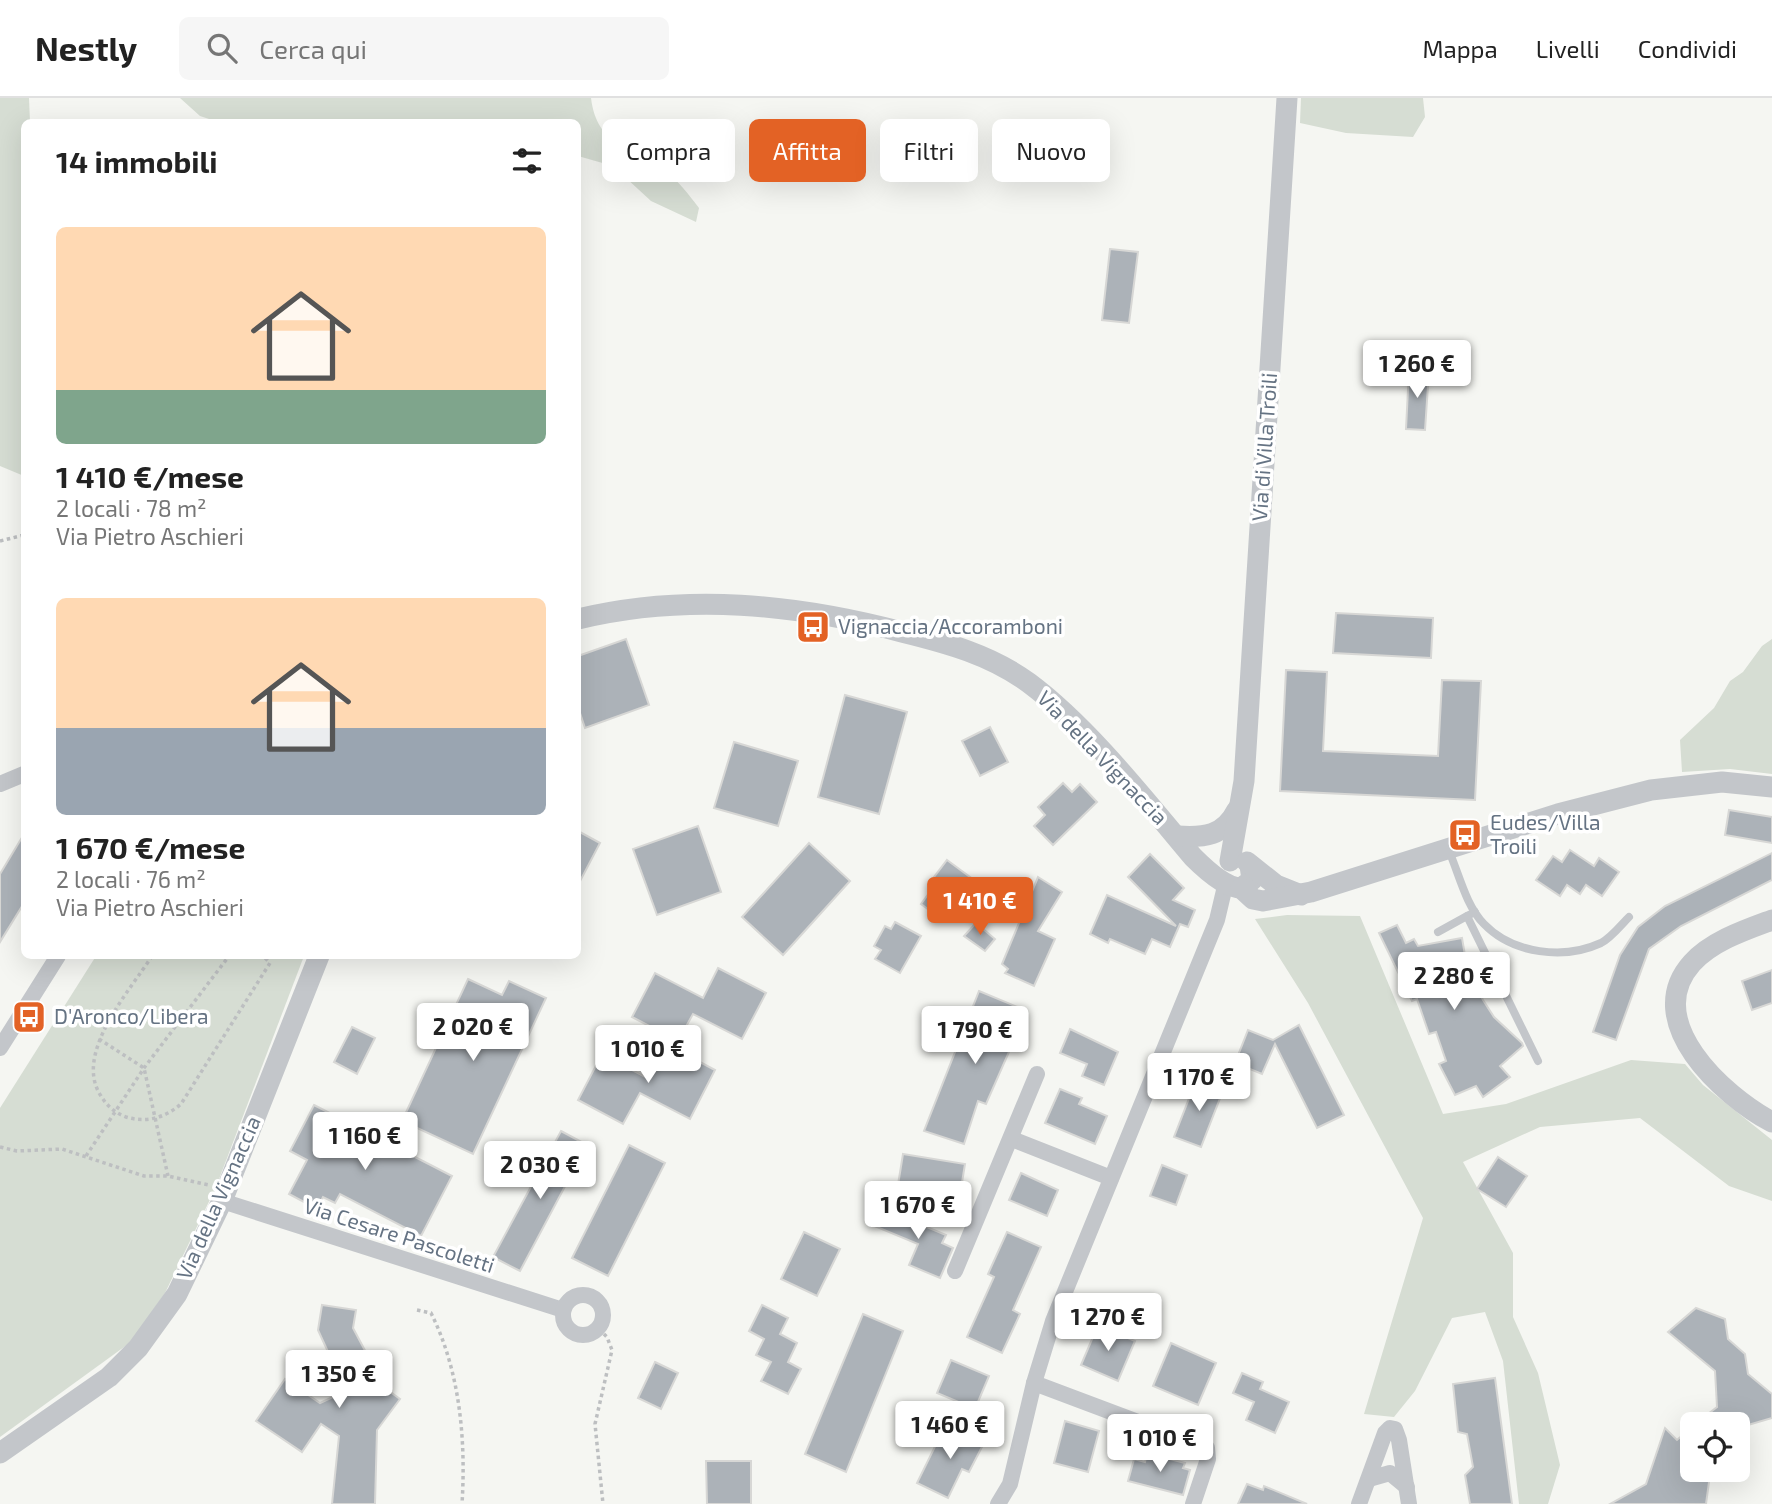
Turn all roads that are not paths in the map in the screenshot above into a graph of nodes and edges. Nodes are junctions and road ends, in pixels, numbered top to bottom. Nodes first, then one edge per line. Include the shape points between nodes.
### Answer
1 (1287, 98) edge
2 (581, 618) edge
3 (21, 775) edge
4 (0, 784) edge
5 (1772, 787) edge
6 (1243, 797) junction
7 (1177, 836) junction
8 (1448, 849) junction
9 (1236, 874) junction
10 (1471, 914) junction
11 (1629, 917) dead end
12 (1772, 920) edge
13 (1437, 932) dead end
14 (56, 959) edge
15 (318, 959) edge
16 (0, 1048) edge
17 (1538, 1061) dead end
18 (1037, 1074) dead end
19 (1772, 1122) edge
20 (1012, 1139) junction
21 (1111, 1178) junction
22 (222, 1201) junction
23 (955, 1271) dead end
24 (563, 1310) junction
25 (1034, 1383) junction
26 (0, 1453) edge
27 (1369, 1479) junction
28 (1407, 1487) junction
29 (998, 1504) edge
30 (1193, 1504) edge
31 (1359, 1504) edge
32 (1409, 1504) edge

1 - 6 street, Via di Villa Troili
2 - 7 street, Via della Vignaccia via 706,603 772,606 852,619 967,650 1008,669 1048,698
3 - 4 street
5 - 8 street via 1721,782 1651,790
6 - 7 street via 1223,830 1202,837
6 - 9 street, Via di Villa Troili
7 - 9 street, Via della Vignaccia
8 - 9 street, Via della Vignaccia via 1301,895
8 - 10 lane
9 - 21 street
10 - 11 lane via 1501,938 1551,953 1603,942
10 - 13 lane
10 - 17 lane
12 - 19 street via 1706,951 1682,977 1676,1000 1680,1028 1693,1054 1738,1099
14 - 16 street
15 - 22 street, Via della Vignaccia
18 - 20 street
20 - 21 street
20 - 23 street
21 - 25 street via 1056,1313
22 - 24 street, Via Cesare Pascoletti
22 - 26 street, Via della Vignaccia via 184,1281 138,1348 90,1391
24 - 24 street via 576,1296 595,1299 603,1310 598,1329 587,1335 573,1333 564,1323
25 - 29 street via 1010,1484
25 - 30 street via 1207,1448
27 - 28 street via 1390,1473
27 - 28 street via 1385,1433 1392,1428
27 - 31 street
28 - 32 street

